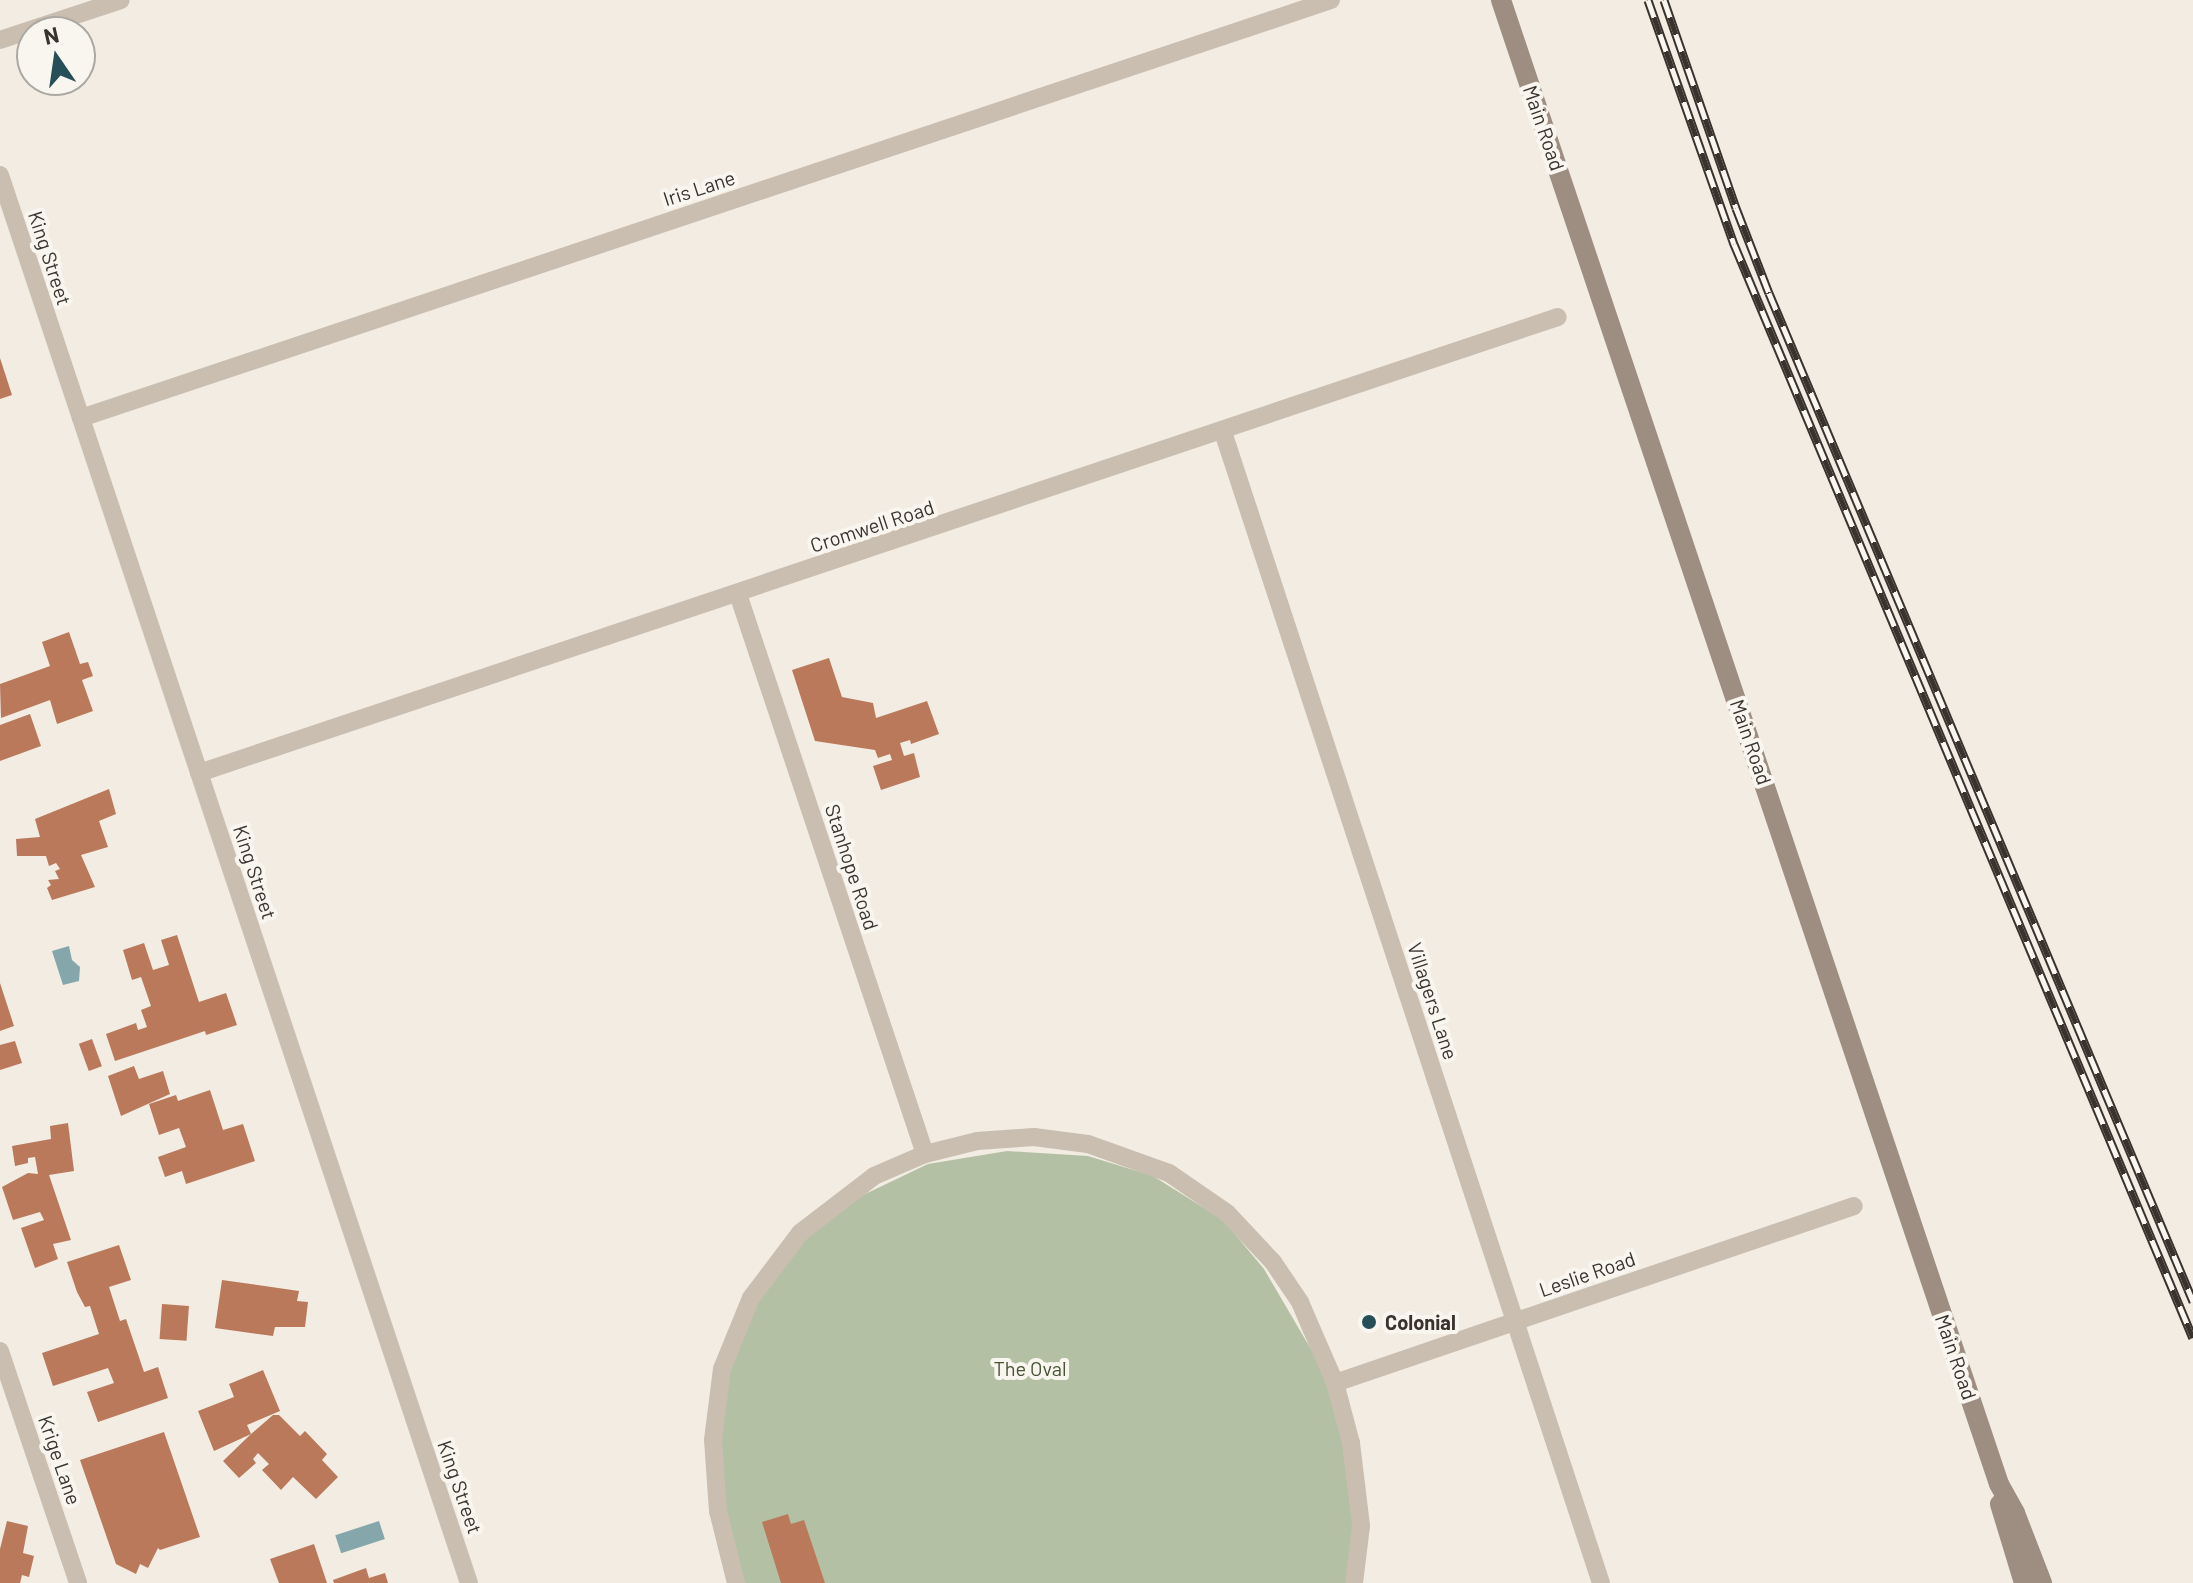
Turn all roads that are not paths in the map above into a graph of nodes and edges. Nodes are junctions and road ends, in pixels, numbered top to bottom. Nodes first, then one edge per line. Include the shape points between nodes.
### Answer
1 (121, 0) edge
2 (1331, 0) edge
3 (1501, 0) edge
4 (0, 40) edge
5 (0, 175) edge
6 (1558, 317) dead end
7 (81, 418) junction
8 (1223, 432) junction
9 (738, 594) junction
10 (199, 773) junction
11 (925, 1154) junction
12 (1854, 1206) dead end
13 (1516, 1322) junction
14 (0, 1351) edge
15 (1335, 1383) junction
16 (1999, 1484) junction
17 (78, 1583) edge
18 (469, 1583) edge
19 (736, 1583) edge
20 (1354, 1583) edge
21 (1601, 1583) edge
22 (2024, 1583) edge
23 (2042, 1583) edge

1 - 4 street
2 - 7 street, Iris Lane
3 - 16 main road, Main Road
5 - 7 street, King Street
6 - 8 street, Cromwell Road
7 - 10 street, King Street
8 - 9 street, Cromwell Road
8 - 13 street, Villagers Lane
9 - 10 street, Cromwell Road
9 - 11 street, Stanhope Road
10 - 18 street, King Street
11 - 15 street via 977,1141 1034,1137 1088,1144 1169,1173 1227,1213 1264,1250 1300,1302
11 - 19 street via 874,1176 813,1220 783,1253 741,1317 722,1369 713,1440 718,1511
12 - 13 street, Leslie Road
13 - 15 street, Leslie Road
13 - 21 street, Villagers Lane
14 - 17 street, Krige Lane
15 - 20 street via 1355,1461 1359,1501
16 - 22 main road, Main Road via 2002,1516
16 - 23 main road, Main Road

